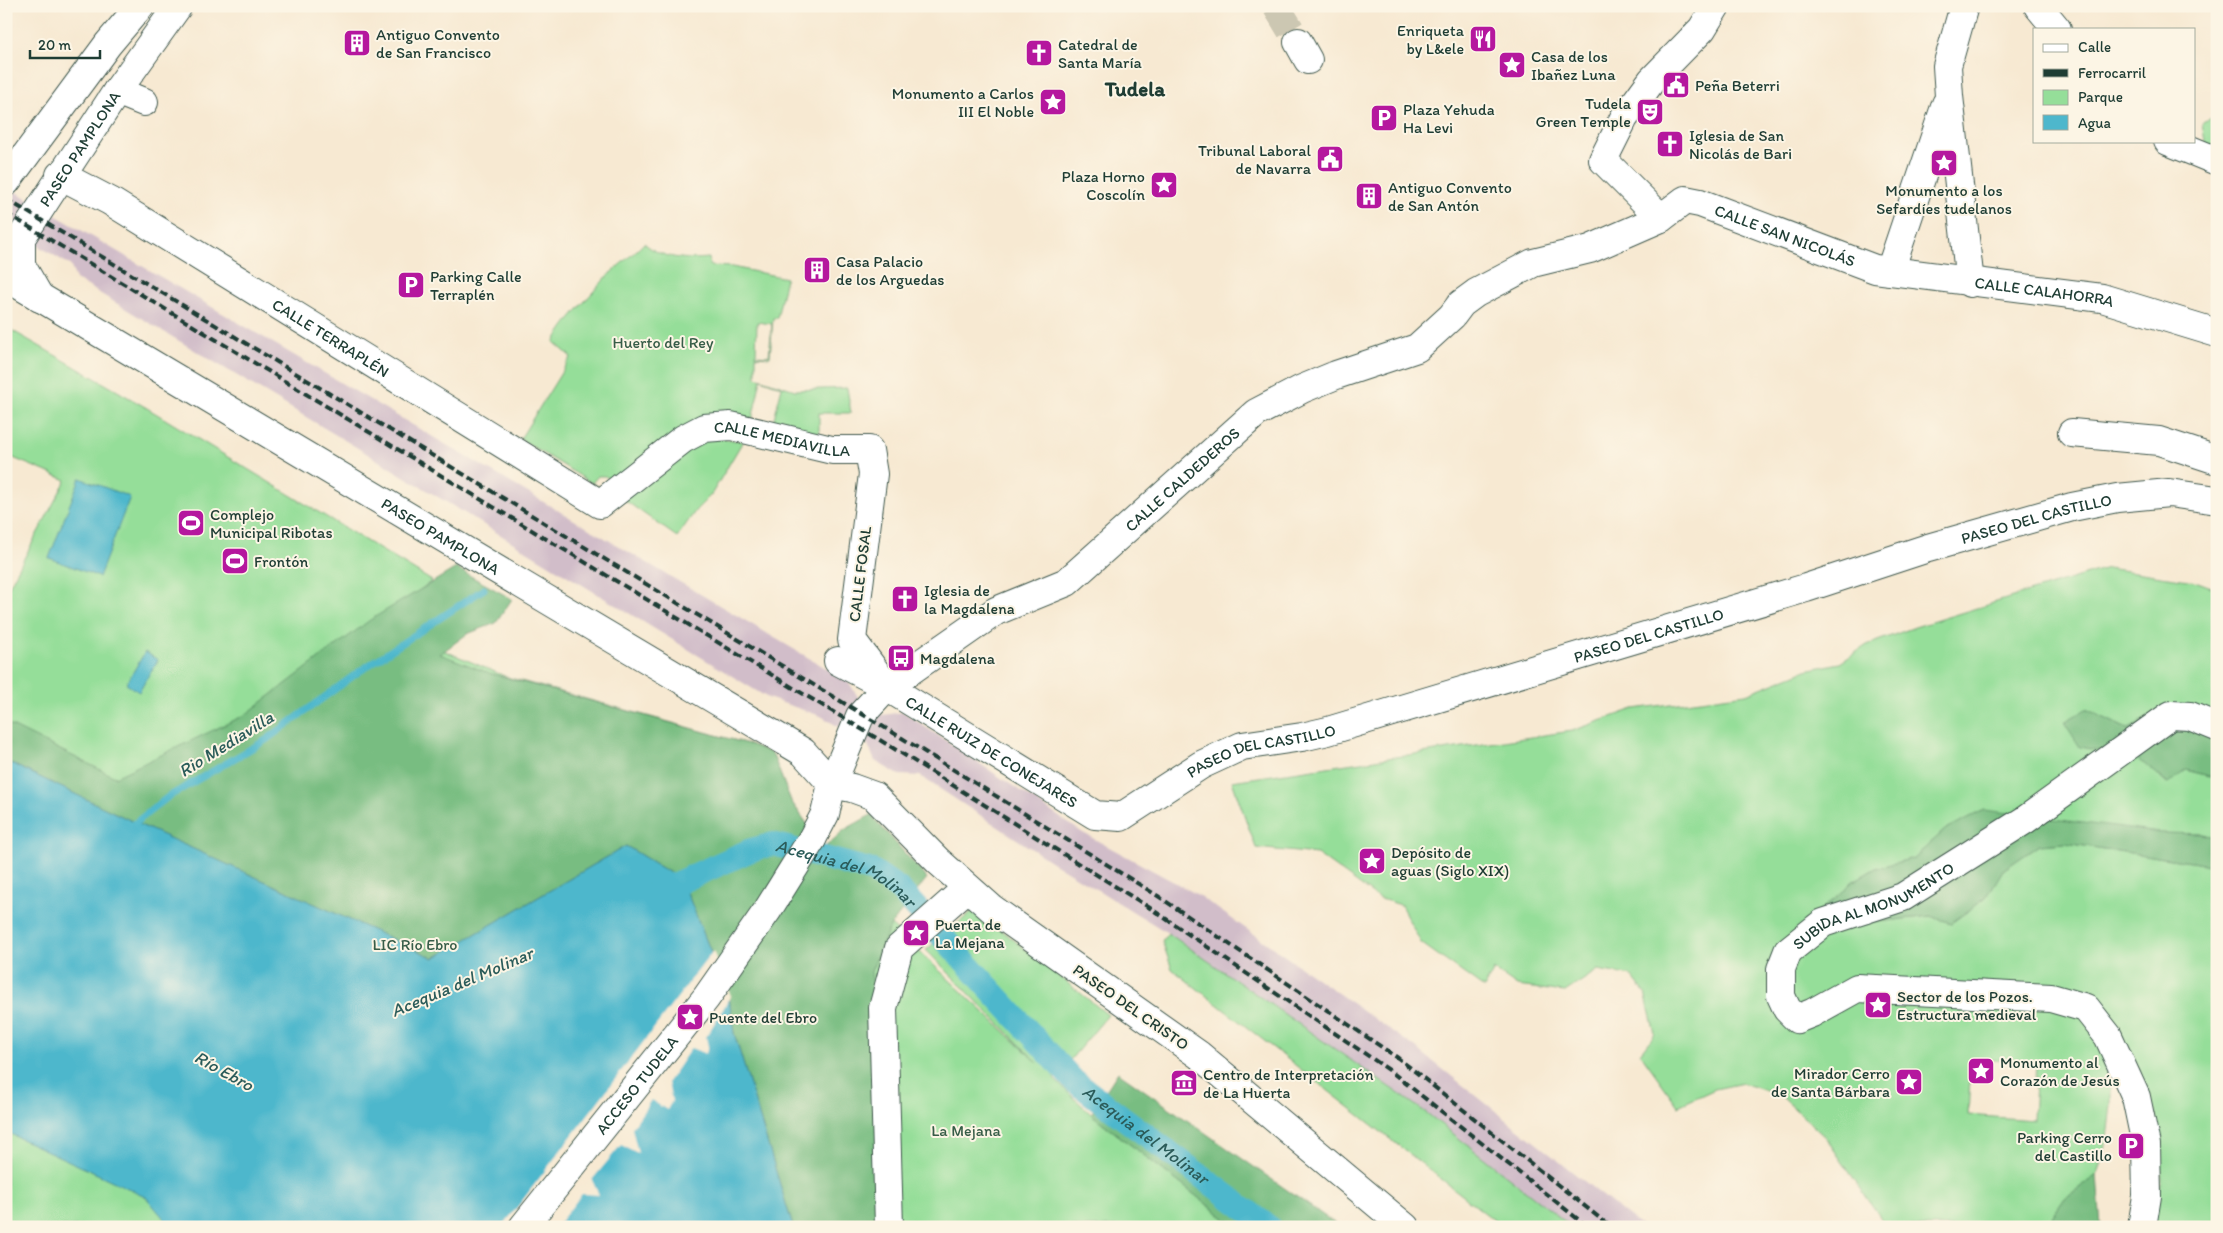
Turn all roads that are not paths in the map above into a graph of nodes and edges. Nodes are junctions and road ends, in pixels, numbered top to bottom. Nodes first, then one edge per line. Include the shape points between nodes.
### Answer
1 (140, 6) edge
2 (178, 6) edge
3 (1716, 6) edge
4 (1964, 6) edge
5 (2038, 6) edge
6 (2056, 28) edge
7 (117, 91) junction
8 (1949, 96) junction
9 (144, 102) dead end
10 (2178, 145) edge
11 (2217, 161) edge
12 (60, 175) junction
13 (6, 182) edge
14 (1700, 203) joint
15 (1661, 218) junction
16 (1879, 269) junction
17 (6, 277) edge
18 (1970, 282) junction
19 (40, 299) junction
20 (2217, 333) edge
21 (2072, 433) dead end
22 (869, 450) joint
23 (2217, 460) edge
24 (2217, 500) edge
25 (600, 504) joint
26 (838, 661) dead end
27 (888, 687) junction
28 (2217, 727) edge
29 (832, 784) junction
30 (1095, 815) joint
31 (967, 888) junction
32 (523, 1227) edge
33 (889, 1227) edge
34 (1405, 1227) edge
35 (2142, 1227) edge

1 - 13 street
2 - 7 street, PASEO PAMPLONA
3 - 15 street via 1702,29 1652,80 1624,118 1602,160
4 - 8 street via 1947,66
5 - 6 street
7 - 9 street
7 - 12 street, PASEO PAMPLONA
8 - 16 street
8 - 18 street
10 - 11 street
12 - 19 street, PASEO PAMPLONA via 21,238 21,265
12 - 25 street, CALLE TERRAPLÉN via 110,201
14 - 15 street, CALLE CALDEDEROS via 1685,200
14 - 16 street, CALLE SAN NICOLÁS
15 - 27 street, CALLE CALDEDEROS via 1590,249 1533,263 1476,293 1417,348 1336,375 1256,413 1067,582 996,610
16 - 18 street, CALLE CALAHORRA
17 - 19 street, PASEO PAMPLONA
18 - 20 street, CALLE CALAHORRA via 2102,298
19 - 29 street, PASEO PAMPLONA via 803,752
21 - 23 street via 2158,441
22 - 25 street, CALLE MEDIAVILLA via 832,450 731,426 704,428 683,439
22 - 27 street, CALLE FOSAL via 873,474 852,640
24 - 30 street, PASEO DEL CASTILLO via 2169,493 2117,498 2046,514 1328,731 1242,746 1201,765 1122,817
26 - 27 street, CALLE RUIZ DE CONEJARES
27 - 29 street, CALLE CALDEDEROS via 860,716
27 - 30 street, CALLE RUIZ DE CONEJARES
28 - 35 street, SUBIDA AL MONUMENTO via 2190,716 2171,715 2025,820 1903,897 1823,923 1788,951 1781,970 1781,996 1797,1019 1857,988 2051,998 2086,1008 2108,1036 2136,1097 2146,1145 2147,1196
29 - 31 street, PASEO DEL CRISTO via 874,796
29 - 32 street, ACCESO TUDELA via 825,814 767,911 706,998
31 - 33 street via 899,948 883,1008
31 - 34 street, PASEO DEL CRISTO via 996,912 1199,1054

